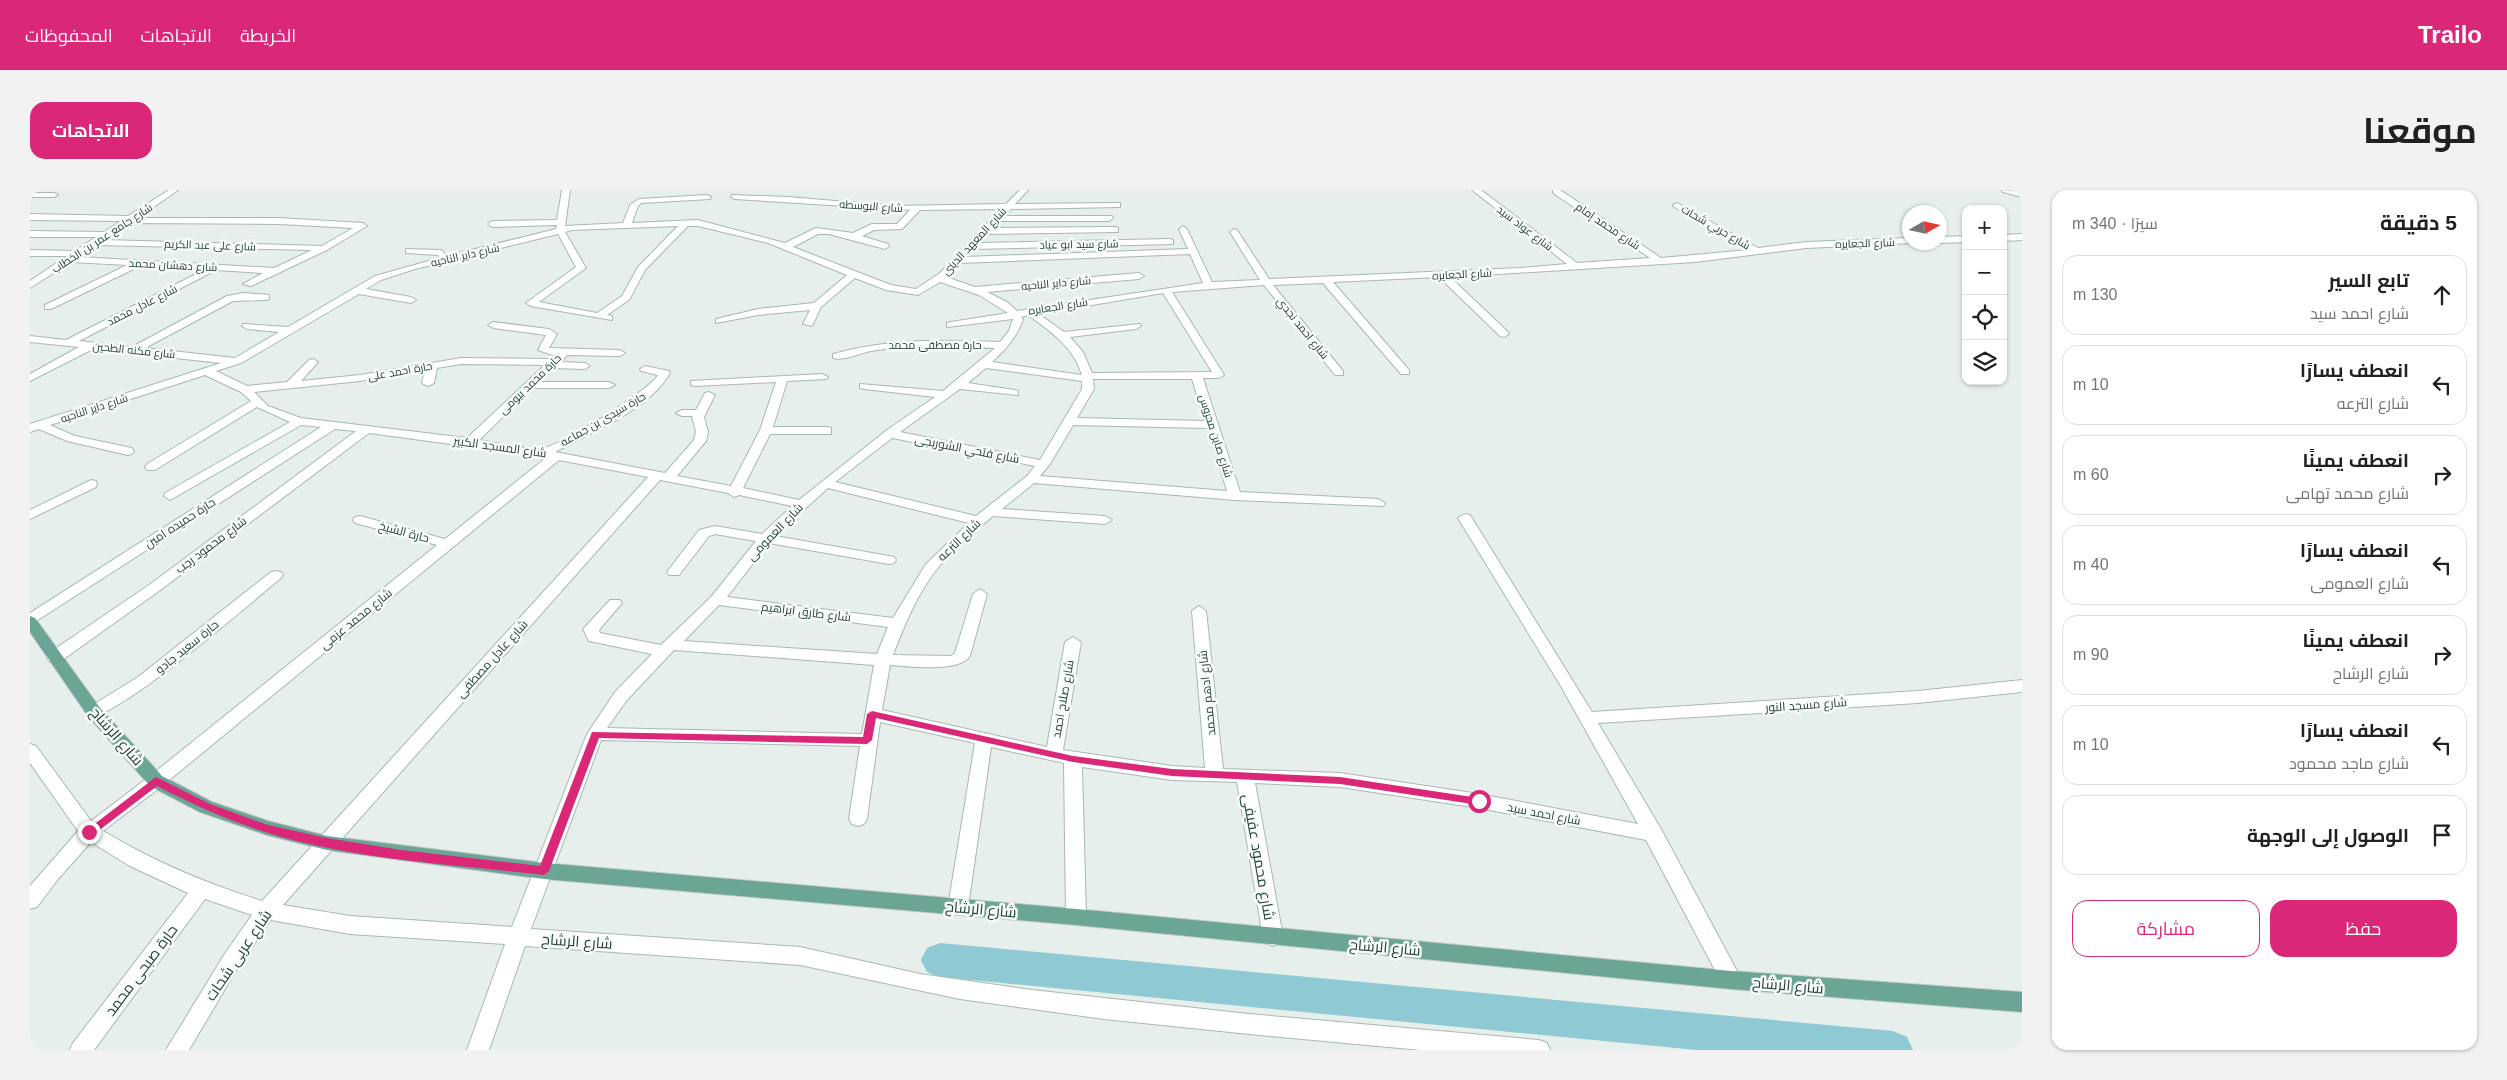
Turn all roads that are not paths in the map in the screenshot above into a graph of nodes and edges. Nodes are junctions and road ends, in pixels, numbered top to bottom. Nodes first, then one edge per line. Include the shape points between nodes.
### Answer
1 (174, 190) edge
2 (566, 190) edge
3 (792, 190) edge
4 (1024, 190) edge
5 (1476, 190) edge
6 (2006, 190) edge
7 (1556, 191) edge
8 (30, 195) edge
9 (54, 195) dead end
10 (2022, 195) edge
11 (707, 197) dead end
12 (735, 197) dead end
13 (788, 199) junction
14 (1008, 205) junction
15 (1117, 205) dead end
16 (1677, 205) dead end
17 (917, 208) junction
18 (30, 217) edge
19 (1109, 218) dead end
20 (994, 219) junction
21 (130, 220) junction
22 (687, 222) junction
23 (492, 224) dead end
24 (627, 224) junction
25 (560, 226) junction
26 (984, 230) junction
27 (1115, 230) dead end
28 (1183, 230) dead end
29 (1234, 232) dead end
30 (30, 234) edge
31 (107, 235) junction
32 (854, 236) junction
33 (2022, 237) edge
34 (2007, 238) edge
35 (1962, 239) edge
36 (1947, 240) edge
37 (1189, 241) junction
38 (1902, 241) edge
39 (97, 242) junction
40 (885, 246) dead end
41 (970, 246) junction
42 (785, 247) junction
43 (324, 248) junction
44 (1755, 250) junction
45 (409, 251) dead end
46 (1193, 251) junction
47 (30, 252) edge
48 (74, 257) junction
49 (444, 260) junction
50 (956, 260) junction
51 (1660, 261) junction
52 (140, 263) junction
53 (1574, 265) junction
54 (215, 267) junction
55 (276, 271) junction
56 (852, 275) junction
57 (1442, 275) junction
58 (1139, 276) dead end
59 (938, 278) junction
60 (1326, 280) junction
61 (32, 282) edge
62 (1266, 282) junction
63 (248, 284) dead end
64 (1209, 285) junction
65 (355, 290) junction
66 (1166, 290) junction
67 (921, 291) joint
68 (973, 291) junction
69 (266, 297) dead end
70 (411, 300) dead end
71 (817, 306) junction
72 (48, 307) dead end
73 (1021, 312) junction
74 (720, 321) dead end
75 (808, 324) dead end
76 (493, 325) dead end
77 (951, 325) dead end
78 (248, 326) dead end
79 (1136, 326) dead end
80 (292, 330) junction
81 (1504, 334) dead end
82 (1062, 335) junction
83 (30, 339) edge
84 (69, 342) junction
85 (1004, 344) junction
86 (92, 345) junction
87 (134, 350) junction
88 (460, 350) dead end
89 (562, 352) junction
90 (620, 353) dead end
91 (837, 356) dead end
92 (237, 361) junction
93 (313, 362) dead end
94 (445, 363) junction
95 (553, 363) junction
96 (982, 364) junction
97 (432, 366) junction
98 (585, 366) dead end
99 (645, 369) dead end
100 (208, 372) junction
101 (1405, 372) dead end
102 (1339, 373) dead end
103 (1197, 376) junction
104 (822, 377) dead end
105 (1089, 377) junction
106 (30, 378) edge
107 (778, 378) junction
108 (428, 383) dead end
109 (695, 383) dead end
110 (530, 385) junction
111 (609, 385) dead end
112 (957, 385) junction
113 (290, 386) junction
114 (864, 386) dead end
115 (245, 390) junction
116 (1014, 393) dead end
117 (946, 395) junction
118 (709, 396) dead end
119 (256, 402) junction
120 (682, 413) dead end
121 (700, 413) junction
122 (299, 421) junction
123 (1070, 421) junction
124 (1213, 425) junction
125 (330, 426) junction
126 (35, 427) edge
127 (365, 430) junction
128 (766, 430) junction
129 (827, 432) dead end
130 (891, 434) junction
131 (469, 443) junction
132 (128, 451) dead end
133 (550, 454) junction
134 (1044, 464) junction
135 (151, 467) dead end
136 (662, 478) junction
137 (1031, 479) junction
138 (91, 484) dead end
139 (826, 484) junction
140 (734, 492) junction
141 (170, 496) dead end
142 (1235, 496) junction
143 (1378, 503) dead end
144 (802, 504) junction
145 (30, 515) edge
146 (984, 516) junction
147 (1465, 518) dead end
148 (360, 520) dead end
149 (1104, 520) dead end
150 (766, 539) junction
151 (449, 544) junction
152 (890, 560) dead end
153 (674, 572) dead end
154 (276, 575) dead end
155 (980, 594) dead end
156 (716, 600) junction
157 (615, 603) dead end
158 (1199, 611) dead end
159 (30, 621) edge
160 (896, 623) junction
161 (1072, 642) dead end
162 (667, 648) junction
163 (55, 657) junction
164 (884, 660) junction
165 (2022, 686) edge
166 (94, 712) junction
167 (872, 714) junction
168 (1589, 718) junction
169 (595, 734) junction
170 (984, 739) junction
171 (867, 740) junction
172 (30, 750) edge
173 (1054, 755) junction
174 (1073, 759) junction
175 (1215, 776) junction
176 (1245, 777) junction
177 (156, 781) junction
178 (858, 819) dead end
179 (89, 832) junction
180 (1654, 834) junction
181 (327, 842) junction
182 (544, 871) junction
183 (201, 890) junction
184 (30, 901) edge
185 (958, 907) junction
186 (266, 911) junction
187 (1076, 917) junction
188 (518, 937) junction
189 (1273, 937) junction
190 (1731, 980) junction
191 (2022, 1002) edge
192 (81, 1050) edge
193 (177, 1050) edge
194 (478, 1050) edge
195 (1539, 1050) edge

1 - 21 street, شارع جامع عمر بن الخطاب
2 - 25 street
3 - 13 street
4 - 14 street, شارع المعهد الدينى
5 - 53 street, شارع عواد سيد
6 - 10 street
7 - 51 street, شارع محمد إمام
8 - 9 street
11 - 24 street via 639,201 634,205
12 - 13 street, شارع البوسطه
13 - 17 street, شارع البوسطه via 877,208
14 - 15 street, شارع البوسطه
14 - 17 street, شارع البوسطه
14 - 20 street, شارع المعهد الدينى
16 - 44 street, شارع حربي شحات
17 - 32 street via 902,226 872,227
18 - 21 street
19 - 20 street
20 - 26 street, شارع المعهد الدينى
21 - 31 street, شارع جامع عمر بن الخطاب
21 - 43 street via 363,226
22 - 24 street, شارع داير الناحيه
22 - 25 street via 641,270 626,298 604,317 531,303 581,268
22 - 42 street, شارع داير الناحيه
23 - 25 street
24 - 25 street, شارع داير الناحيه
25 - 49 street, شارع داير الناحيه
26 - 27 street
26 - 41 street, شارع المعهد الدينى
28 - 37 street
29 - 62 street, شارع احمد نجدي
30 - 31 street
31 - 39 street, شارع جامع عمر بن الخطاب
32 - 40 street
32 - 42 street via 816,231
33 - 34 street
35 - 36 street
37 - 41 street, شارع سيد ابو عياد
37 - 46 street
38 - 44 street, شارع الجعايره
39 - 43 street, شارع على عبد الكريم
39 - 48 street, شارع جامع عمر بن الخطاب
41 - 50 street, شارع المعهد الدينى
42 - 56 street, شارع داير الناحيه
43 - 55 street
44 - 51 street, شارع الجعايره
45 - 49 street via 441,253
46 - 50 street
46 - 64 street
47 - 48 street, شارع دهشان محمد
48 - 52 street, شارع دهشان محمد
48 - 61 street, شارع جامع عمر بن الخطاب
49 - 65 street, شارع داير الناحيه via 392,273
50 - 59 street, شارع المعهد الدينى
51 - 53 street, شارع الجعايره
52 - 54 street, شارع دهشان محمد
52 - 72 street
53 - 57 street, شارع الجعايره
54 - 55 street, شارع دهشان محمد
54 - 84 street, شارع عادل محمد
55 - 63 street
56 - 67 street, شارع داير الناحيه via 889,288
56 - 71 street
57 - 60 street, شارع الجعايره
57 - 81 street
58 - 68 street, شارع داير الناحيه
59 - 67 street, شارع المعهد الدينى
59 - 68 street
60 - 62 street, شارع الجعايره
60 - 101 street
62 - 64 street, شارع الجعايره
62 - 102 street, شارع احمد نجدي
64 - 66 street, شارع الجعايره
65 - 70 street
65 - 80 street, شارع داير الناحيه
66 - 73 street, شارع الجعايره
66 - 103 street via 1219,375
68 - 73 street
69 - 87 street via 230,298
71 - 74 street via 765,311
71 - 75 street
73 - 77 street, شارع الجعايره
73 - 82 street
73 - 85 street, شارع العمومى via 1018,325
76 - 89 street, حارة محمد بيومى via 549,332 552,334 543,350
78 - 80 street
79 - 82 street
80 - 92 street, شارع داير الناحيه
82 - 105 street via 1078,350
83 - 84 street, شارع مكنه الطحين
84 - 86 street, شارع مكنه الطحين
85 - 91 street, حارة مصطفى محمد via 901,344
85 - 96 street, شارع العمومى
86 - 87 street, شارع مكنه الطحين
86 - 106 street
87 - 92 street, شارع مكنه الطحين
88 - 94 street
89 - 90 street
89 - 95 street, حارة محمد بيومى
92 - 100 street, شارع داير الناحيه
93 - 113 street
94 - 95 street, حارة احمد على via 481,360
94 - 97 street, حارة احمد على
95 - 98 street, حارة احمد على
95 - 110 street, حارة محمد بيومى
96 - 105 street
96 - 112 street, شارع العمومى
97 - 108 street
97 - 113 street, حارة احمد على
99 - 133 street, حارة سيدى بن جماعه via 665,373 652,391
100 - 115 street, شارع المسجد الكبير
100 - 126 street, شارع داير الناحيه
103 - 105 street
103 - 124 street, شارع صاين محروس
104 - 107 street
105 - 123 street, شارع الترعه via 1088,389
107 - 109 street
107 - 128 street via 782,382
110 - 111 street
110 - 131 street, حارة محمد بيومى
112 - 116 street
112 - 117 street, شارع العمومى
113 - 115 street, حارة احمد على
114 - 117 street
115 - 119 street, شارع المسجد الكبير
117 - 130 street, شارع العمومى
118 - 121 street
119 - 122 street, شارع المسجد الكبير via 280,416
119 - 135 street
120 - 121 street
121 - 136 street, شارع عادل مصطفى via 700,441
122 - 125 street, شارع المسجد الكبير
122 - 141 street
123 - 124 street
123 - 134 street, شارع الترعه
124 - 142 street, شارع صاين محروس
125 - 127 street, شارع المسجد الكبير
125 - 159 street, حارة حميده امين
126 - 132 street
127 - 131 street, شارع المسجد الكبير
127 - 163 street, شارع محمود رجب via 154,588
128 - 129 street
128 - 140 street
130 - 134 street, شارع فتحي الشوربجى
130 - 139 street, شارع العمومى
131 - 133 street, شارع المسجد الكبير
133 - 136 street, شارع المسجد الكبير
133 - 151 street, شارع محمد عزمى
134 - 137 street, شارع الترعه
136 - 140 street, شارع المسجد الكبير
136 - 181 street, شارع عادل مصطفى
137 - 142 street
137 - 146 street, شارع الترعه
138 - 145 street
139 - 144 street, شارع العمومى
139 - 146 street
140 - 144 street, شارع المسجد الكبير
142 - 143 street
144 - 150 street, شارع العمومى
146 - 149 street
146 - 160 street, شارع الترعه via 931,567
147 - 168 street
148 - 151 street, حارة الشيخ
150 - 152 street
150 - 153 street via 707,531
150 - 156 street, شارع العمومى
151 - 177 street, شارع محمد عزمى
154 - 166 street, حارة سعيد جادو via 144,681
155 - 164 street via 959,659 949,662
156 - 160 street, شارع طارق ابراهيم
156 - 162 street, شارع العمومى
157 - 162 street via 591,629 594,637
158 - 175 street, شارع ادهم محمد
159 - 163 main road, شارع الرشاح
160 - 164 street, شارع الترعه
161 - 173 street, شارع صلاح احمد
162 - 164 street
162 - 169 street, شارع العمومى via 609,709
163 - 166 main road, شارع الرشاح
164 - 167 street, شارع الترعه
165 - 168 street, شارع مسجد النور via 1918,697
166 - 177 main road, شارع الرشاح
167 - 170 street, شارع احمد سيد
167 - 171 street, شارع الترعه
168 - 180 street
169 - 171 street
169 - 182 street, شارع العمومى
170 - 173 street, شارع احمد سيد
170 - 185 street
171 - 178 street, شارع الترعه
172 - 179 street, شارع الرشاح
173 - 174 street, شارع احمد سيد
174 - 175 street, شارع احمد سيد
174 - 187 street
175 - 176 street, شارع احمد سيد
176 - 180 street, شارع احمد سيد via 1340,780 1479,801
176 - 189 street, شارع محمود عفيفى
177 - 179 street, شارع محمد عزمى
177 - 181 main road, شارع الرشاح via 215,810 267,828
179 - 183 street, شارع الرشاح via 137,861
179 - 184 street, شارع محمد عزمى
180 - 190 street
181 - 182 main road, شارع الرشاح
181 - 186 street, شارع عربى شحات
182 - 185 main road, شارع الرشاح
182 - 188 street, شارع العمومى
183 - 186 street, شارع الرشاح
183 - 192 street, حارة صبحى محمد
185 - 187 main road, شارع الرشاح
186 - 188 street, شارع الرشاح via 350,925
186 - 193 street, شارع عربى شحات via 231,961
187 - 189 main road, شارع الرشاح
188 - 194 street, شارع العمومى
188 - 195 street, شارع الرشاح via 800,956 872,973 988,993 1203,1020
189 - 190 main road, شارع الرشاح
190 - 191 main road, شارع الرشاح

